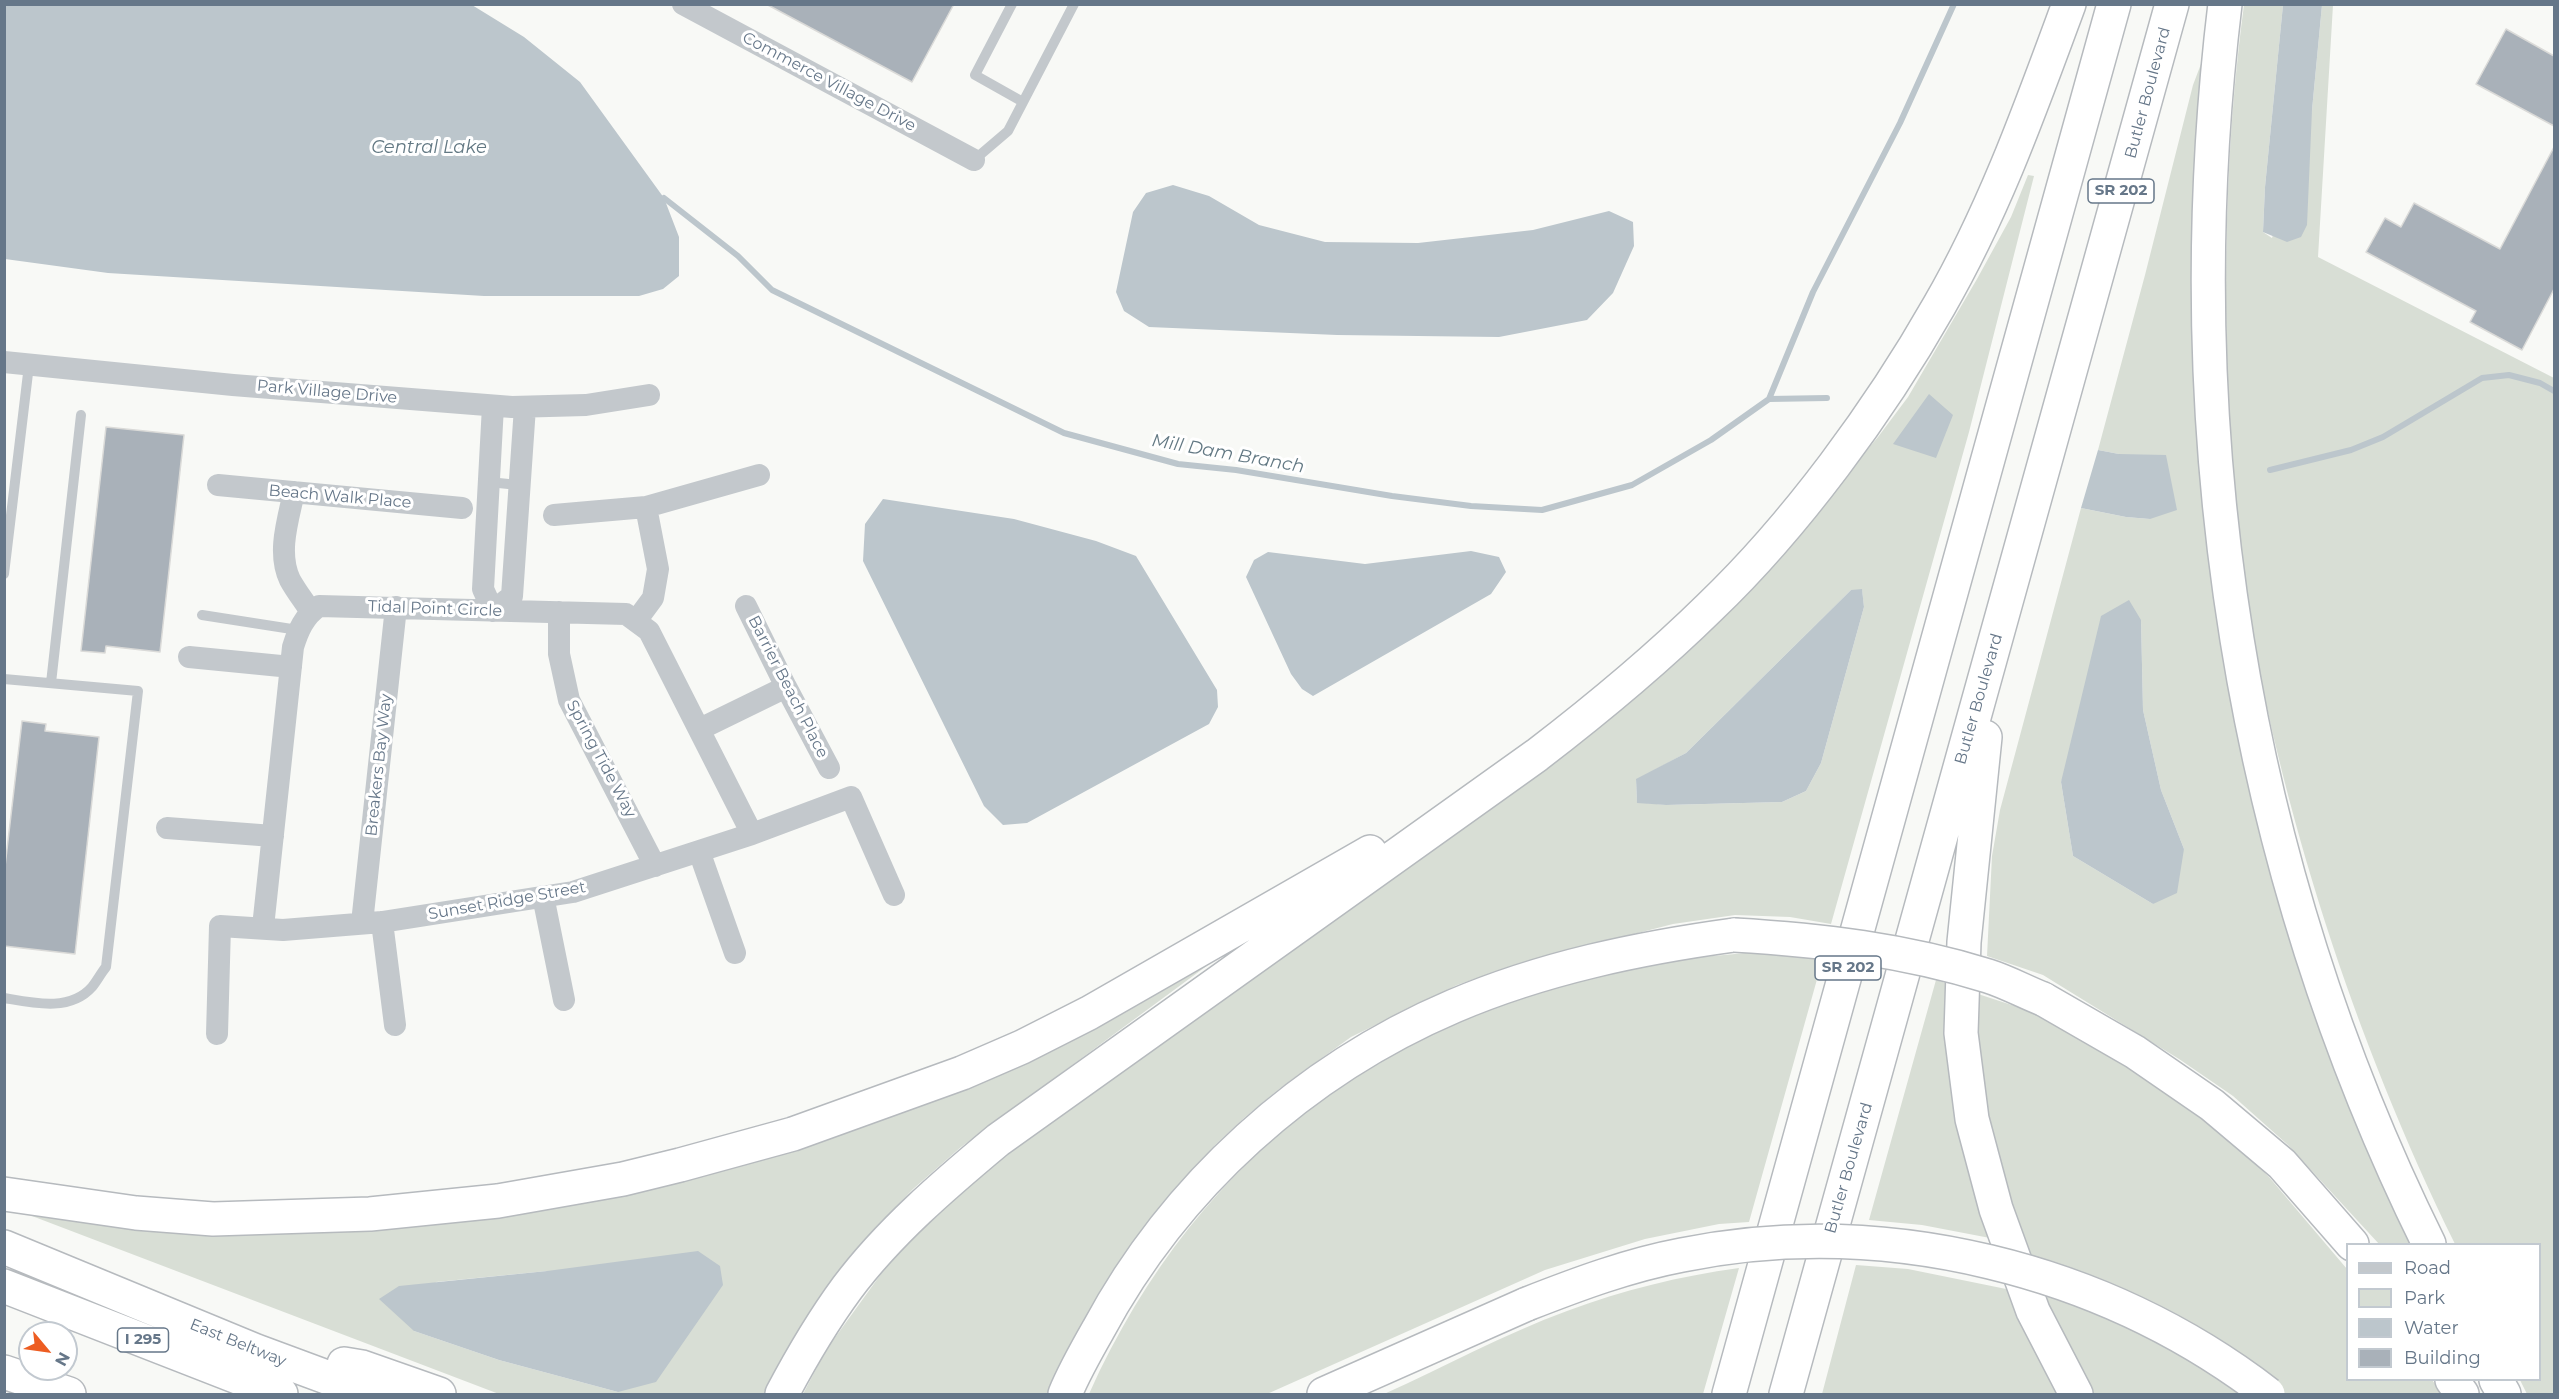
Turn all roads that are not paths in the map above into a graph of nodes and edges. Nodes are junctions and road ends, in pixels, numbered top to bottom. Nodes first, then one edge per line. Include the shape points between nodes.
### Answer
1 (683, 4) edge
2 (1012, 4) edge
3 (1074, 4) edge
4 (2069, 4) edge
5 (2114, 4) edge
6 (2172, 4) edge
7 (2225, 4) edge
8 (1023, 102) junction
9 (975, 160) joint
10 (4, 362) edge
11 (28, 366) junction
12 (648, 395) dead end
13 (493, 406) junction
14 (525, 407) junction
15 (81, 415) dead end
16 (759, 475) dead end
17 (489, 482) junction
18 (218, 485) dead end
19 (518, 485) junction
20 (294, 492) junction
21 (646, 507) junction
22 (462, 508) dead end
23 (554, 515) dead end
24 (4, 574) edge
25 (746, 606) dead end
26 (396, 607) junction
27 (493, 611) junction
28 (559, 612) junction
29 (202, 615) dead end
30 (305, 621) junction
31 (636, 621) junction
32 (1998, 631) junction
33 (189, 657) dead end
34 (291, 668) junction
35 (4, 679) edge
36 (51, 683) junction
37 (786, 687) junction
38 (700, 729) junction
39 (1537, 755) junction
40 (829, 768) dead end
41 (167, 828) dead end
42 (752, 834) junction
43 (273, 836) junction
44 (699, 851) junction
45 (655, 866) junction
46 (894, 895) dead end
47 (543, 896) junction
48 (372, 922) junction
49 (263, 927) junction
50 (735, 953) dead end
51 (4, 998) edge
52 (564, 1000) dead end
53 (395, 1025) dead end
54 (217, 1034) dead end
55 (4, 1194) edge
56 (2350, 1243) edge
57 (2428, 1243) edge
58 (4, 1247) edge
59 (4, 1286) edge
60 (256, 1351) junction
61 (4, 1372) edge
62 (4, 1377) edge
63 (2452, 1381) edge
64 (2497, 1381) edge
65 (30, 1395) edge
66 (69, 1395) edge
67 (281, 1395) edge
68 (372, 1395) edge
69 (439, 1395) edge
70 (782, 1395) edge
71 (1065, 1395) edge
72 (1324, 1395) edge
73 (1729, 1395) edge
74 (1786, 1395) edge
75 (2076, 1395) edge
76 (2268, 1395) edge
77 (2462, 1395) edge
78 (2504, 1395) edge

1 - 9 street, Commerce Village Drive
2 - 8 lane via 975,75
3 - 8 lane
4 - 39 highway via 2006,170 1975,238 1940,306 1856,435 1762,553 1710,607 1596,710
5 - 73 highway, SR 202
6 - 32 highway, Butler Boulevard / SR 202
7 - 57 highway via 2210,176 2208,317 2219,515 2235,631 2270,807 2320,983 2362,1094
8 - 9 lane via 1008,131
10 - 11 street, Park Village Drive
11 - 13 street, Park Village Drive
11 - 24 lane
12 - 14 street, Park Village Drive via 586,405
13 - 14 street, Park Village Drive
13 - 17 street
14 - 19 street
15 - 36 lane
16 - 21 street
17 - 19 lane
17 - 27 street via 483,588
18 - 20 street, Beach Walk Place
19 - 27 street via 512,596
20 - 22 street, Beach Walk Place
20 - 30 street via 284,541 285,563
21 - 23 street
21 - 31 street via 658,569 653,598
25 - 37 street, Barrier Beach Place
26 - 27 street, Tidal Point Circle
26 - 30 street, Tidal Point Circle via 319,606
26 - 48 street, Breakers Bay Way
27 - 28 street, Tidal Point Circle
28 - 31 street, Tidal Point Circle via 626,614
28 - 45 street, Spring Tide Way via 559,654 569,700
29 - 30 lane
30 - 34 street via 293,647
31 - 38 street via 649,631
32 - 74 highway, Butler Boulevard / SR 202
32 - 75 highway via 1971,852 1961,1033 1972,1119 1996,1209 2034,1311
33 - 34 street
34 - 43 street
35 - 36 lane
36 - 51 lane via 138,691 106,967 91,988 73,1000 44,1005
37 - 38 street
37 - 40 street, Barrier Beach Place
38 - 42 street
39 - 55 highway via 1041,1037 906,1094 735,1151 623,1179 498,1201 370,1214 213,1219 136,1213
39 - 70 highway via 998,1140 954,1177 882,1246 848,1287 816,1333
41 - 43 street
42 - 44 street, Sunset Ridge Street
42 - 46 street, Sunset Ridge Street via 851,797
43 - 49 street
44 - 45 street, Sunset Ridge Street
44 - 50 street
45 - 47 street, Sunset Ridge Street via 573,892
47 - 48 street, Sunset Ridge Street
47 - 52 street
48 - 49 street, Sunset Ridge Street via 283,930
48 - 53 street, Breakers Bay Way
49 - 54 street, Sunset Ridge Street via 220,926
56 - 71 highway, bridge via 2282,1164 2212,1105 2135,1052 2043,999 1991,977 1900,953 1734,935 1658,946 1506,986 1415,1024 1330,1074 1233,1152 1166,1225 1112,1302
58 - 60 highway, East Beltway / I 295
59 - 67 highway, I 295
60 - 68 highway, East Beltway / I 295
60 - 69 highway via 362,1367
61 - 66 highway
62 - 65 highway
63 - 77 highway
64 - 78 highway
72 - 76 highway, bridge via 1527,1304 1642,1264 1722,1248 1802,1242 1911,1247 2026,1271 2167,1328

